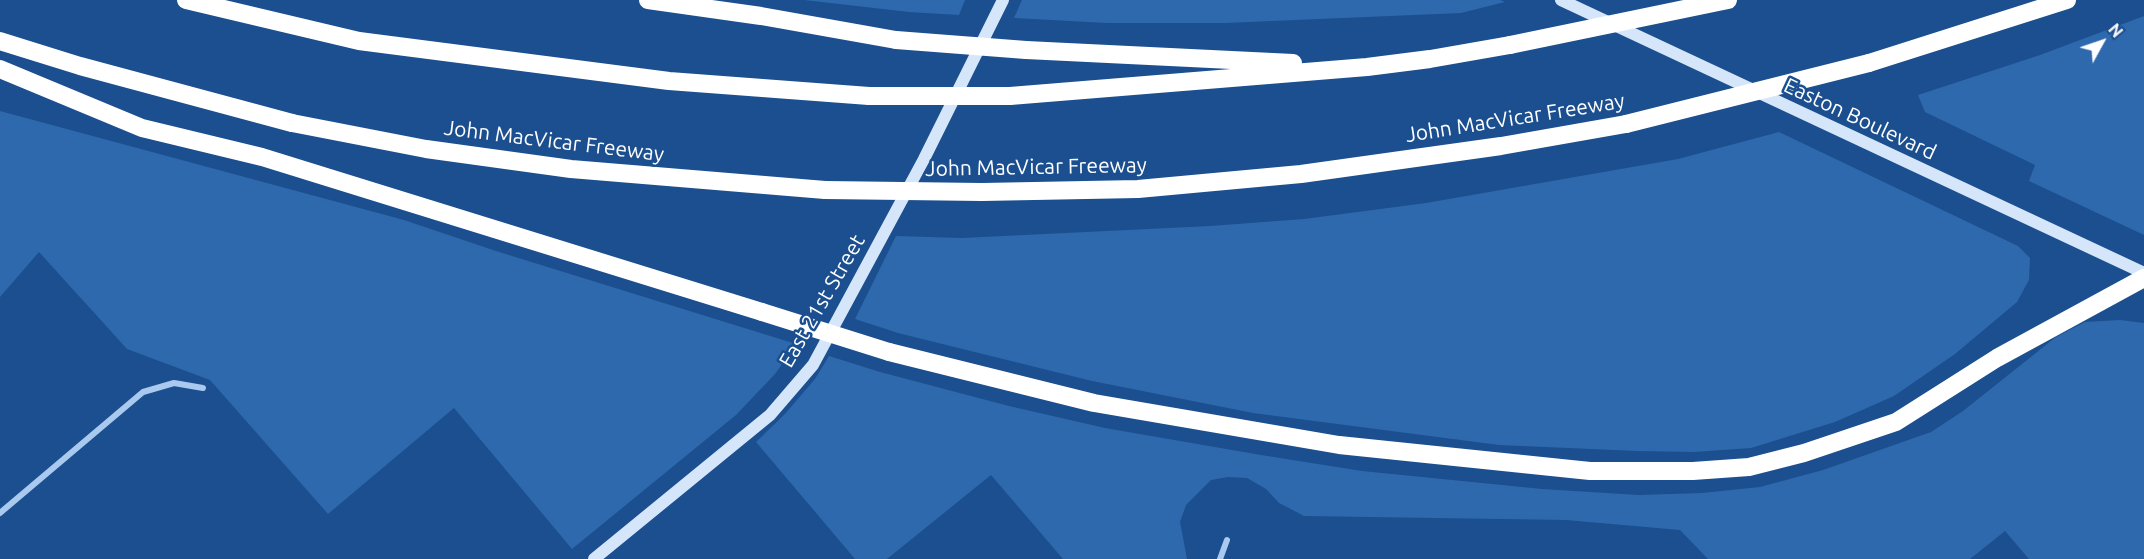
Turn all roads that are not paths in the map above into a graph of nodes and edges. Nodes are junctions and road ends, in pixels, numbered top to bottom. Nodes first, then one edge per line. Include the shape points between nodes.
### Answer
1 (186, 0) edge
2 (648, 0) edge
3 (1003, 0) edge
4 (1561, 0) edge
5 (1728, 0) edge
6 (2067, 0) edge
7 (0, 41) edge
8 (1366, 67) junction
9 (0, 69) edge
10 (2144, 275) edge
11 (203, 388) dead end
12 (0, 513) edge
13 (1227, 540) dead end
14 (594, 559) edge
15 (1220, 559) edge

1 - 8 highway, bridge via 359,41 669,81 868,96 1010,96
2 - 8 highway, bridge via 896,40
3 - 14 main road, East 21st Street via 924,159 813,364 770,415
4 - 10 main road, Easton Boulevard
5 - 8 highway, bridge via 1510,45
6 - 7 highway, John MacVicar Freeway, bridge via 1869,63 1626,123 1501,146 1301,174 1138,189 825,190 570,169 426,149 292,123
9 - 10 highway, bridge via 142,128 262,157 889,352 1094,403 1339,445 1590,471 1749,467 1896,422 1997,358
11 - 12 street via 174,383 143,392
13 - 15 street

